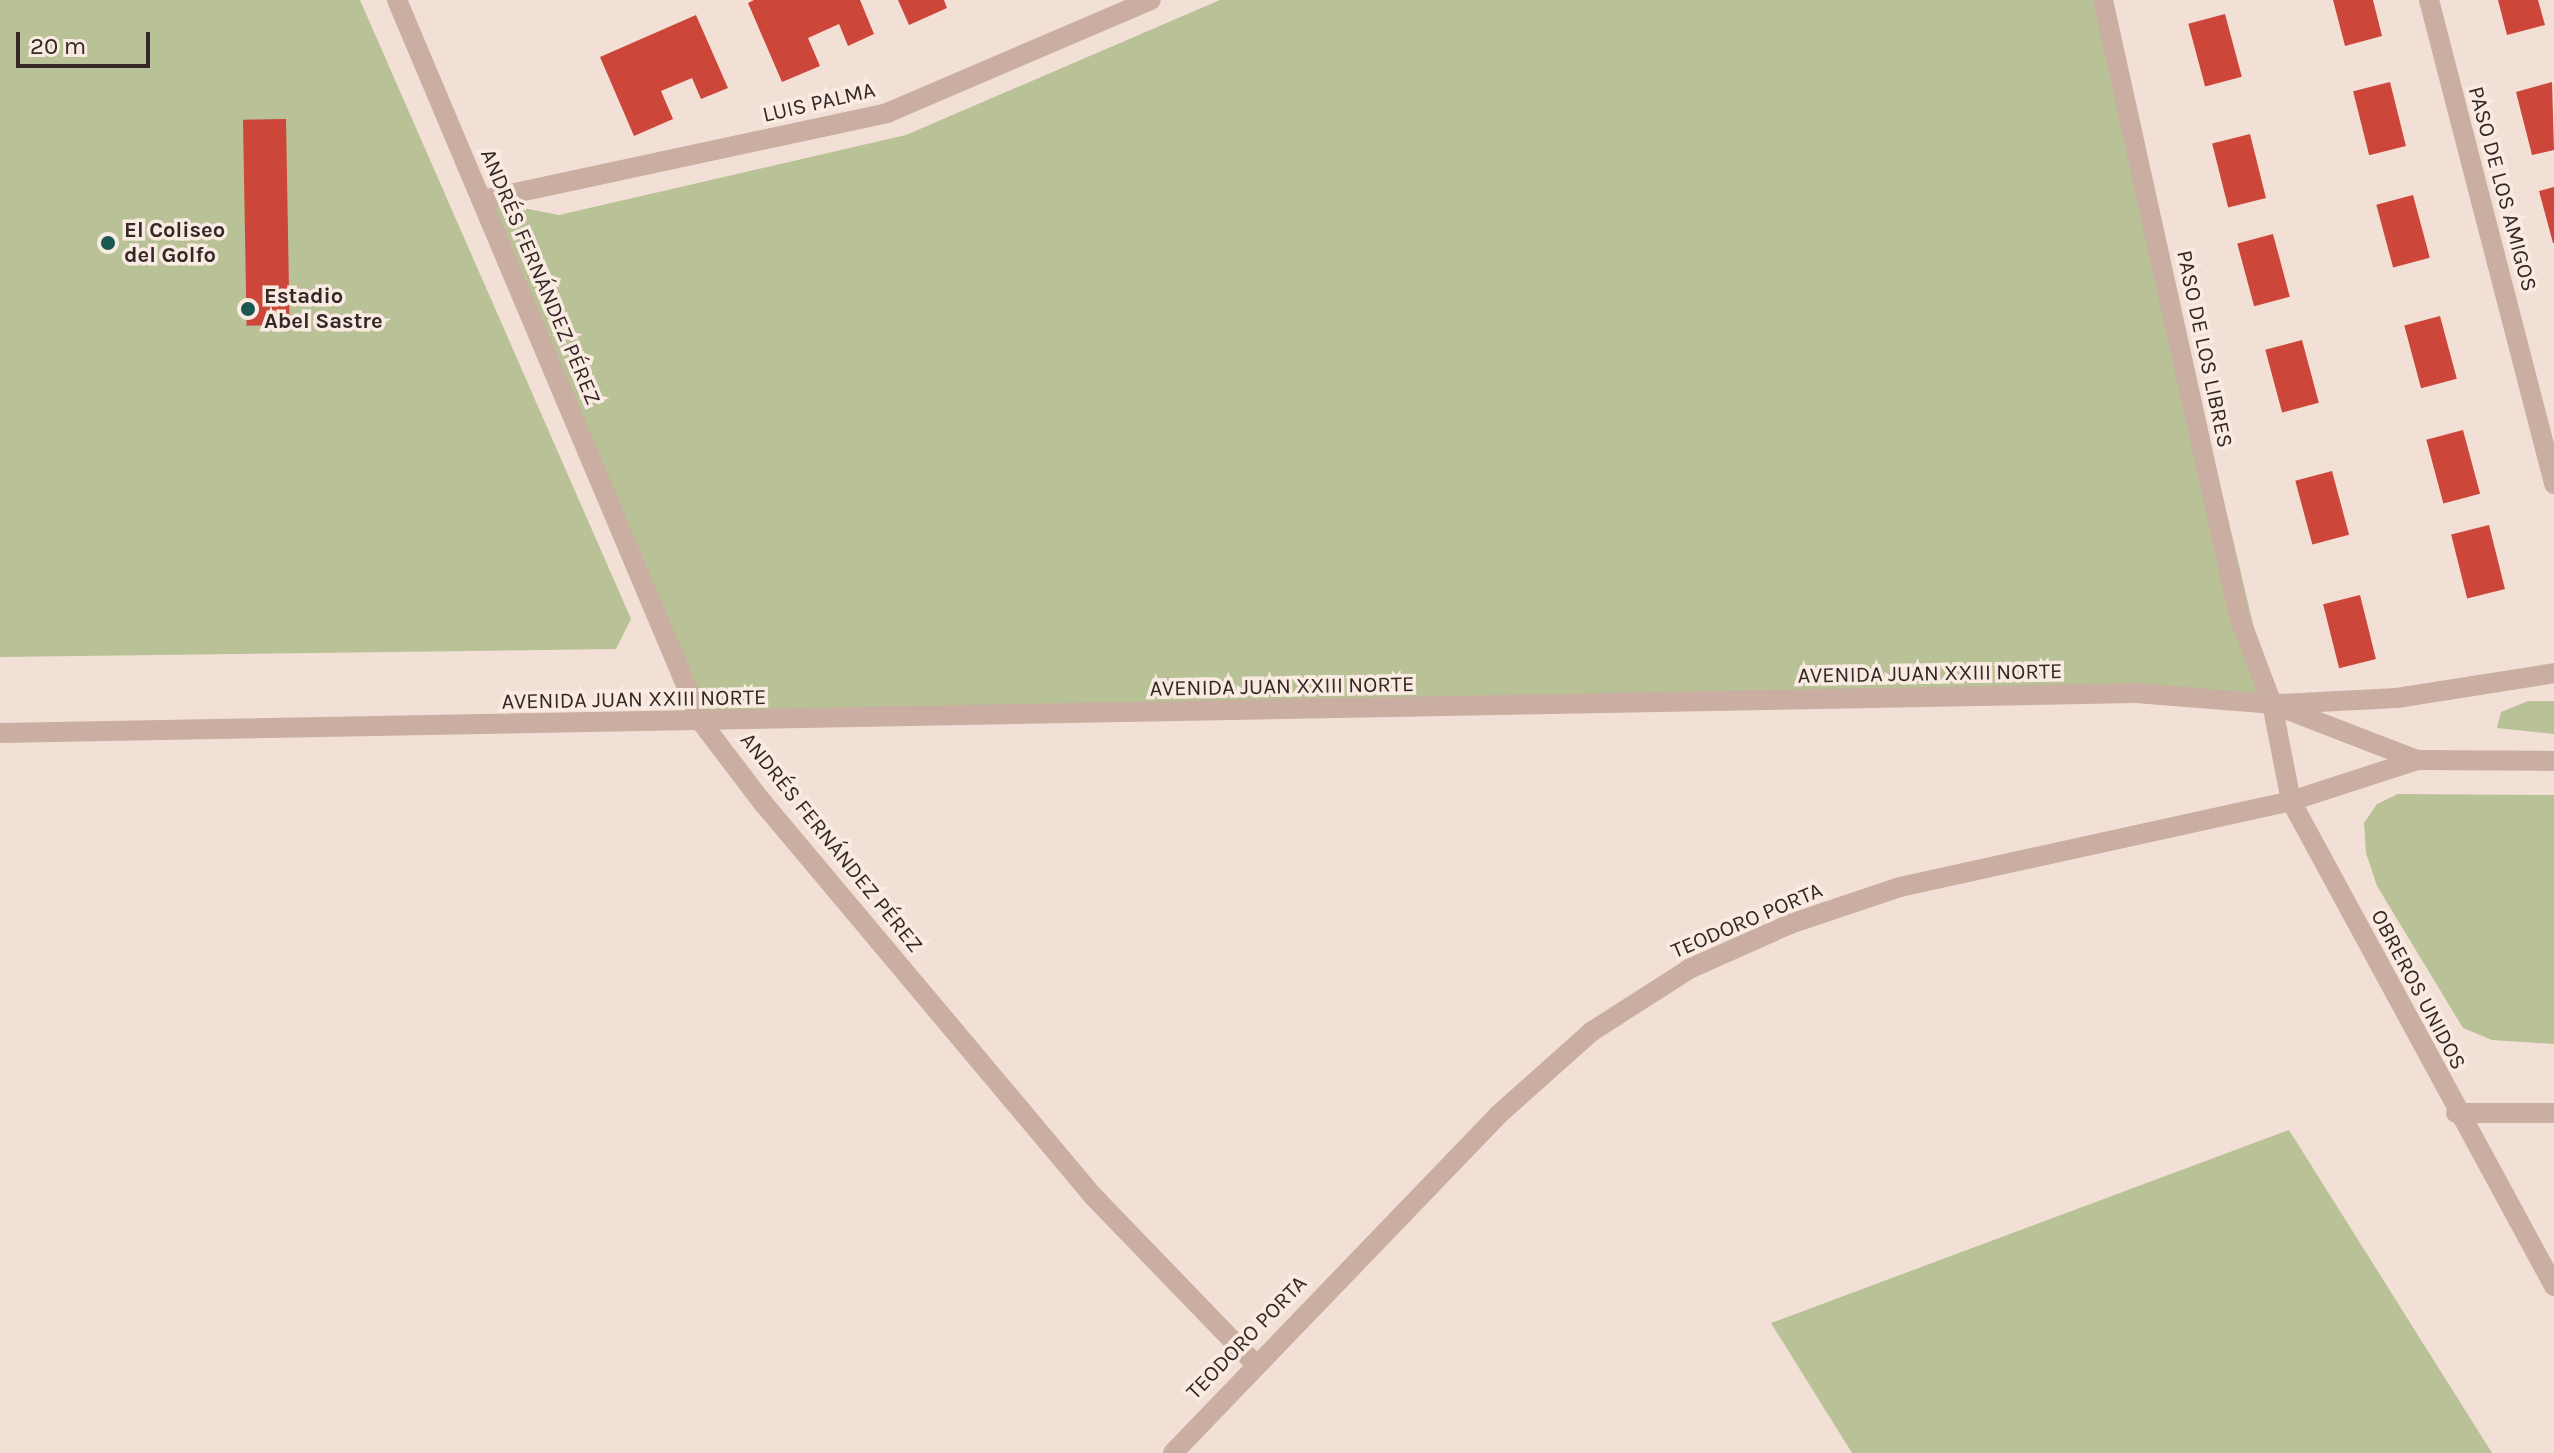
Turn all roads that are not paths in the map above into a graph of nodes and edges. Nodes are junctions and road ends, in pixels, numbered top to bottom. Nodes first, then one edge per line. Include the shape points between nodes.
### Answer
1 (397, 0) edge
2 (1151, 0) edge
3 (2103, 0) edge
4 (2429, 0) edge
5 (482, 200) junction
6 (2554, 484) edge
7 (2554, 673) edge
8 (2272, 704) junction
9 (702, 723) junction
10 (0, 733) edge
11 (2417, 760) junction
12 (2554, 761) edge
13 (2291, 801) junction
14 (2456, 1113) junction
15 (2554, 1113) edge
16 (2554, 1286) edge
17 (1254, 1363) junction
18 (1173, 1453) edge

1 - 5 street, ANDRÉS FERNÁNDEZ PÉREZ
2 - 5 street, LUIS PALMA via 887,113
3 - 8 street, PASO DE LOS LIBRES via 2239,616
4 - 6 street, PASO DE LOS AMIGOS
5 - 9 street, ANDRÉS FERNÁNDEZ PÉREZ
7 - 8 street via 2397,698
8 - 9 street, AVENIDA JUAN XXIII NORTE via 2136,693
8 - 11 street, AVENIDA JUAN XXIII NORTE
8 - 13 street, OBREROS UNIDOS
9 - 10 street, AVENIDA JUAN XXIII NORTE
9 - 17 street, ANDRÉS FERNÁNDEZ PÉREZ via 1093,1196
11 - 12 street, AVENIDA JUAN XXIII NORTE
11 - 13 street, TEODORO PORTA
13 - 14 street, OBREROS UNIDOS
13 - 17 street, TEODORO PORTA via 1900,887 1790,924 1689,969 1591,1032 1498,1115
14 - 15 street
14 - 16 street, OBREROS UNIDOS
17 - 18 street, TEODORO PORTA

